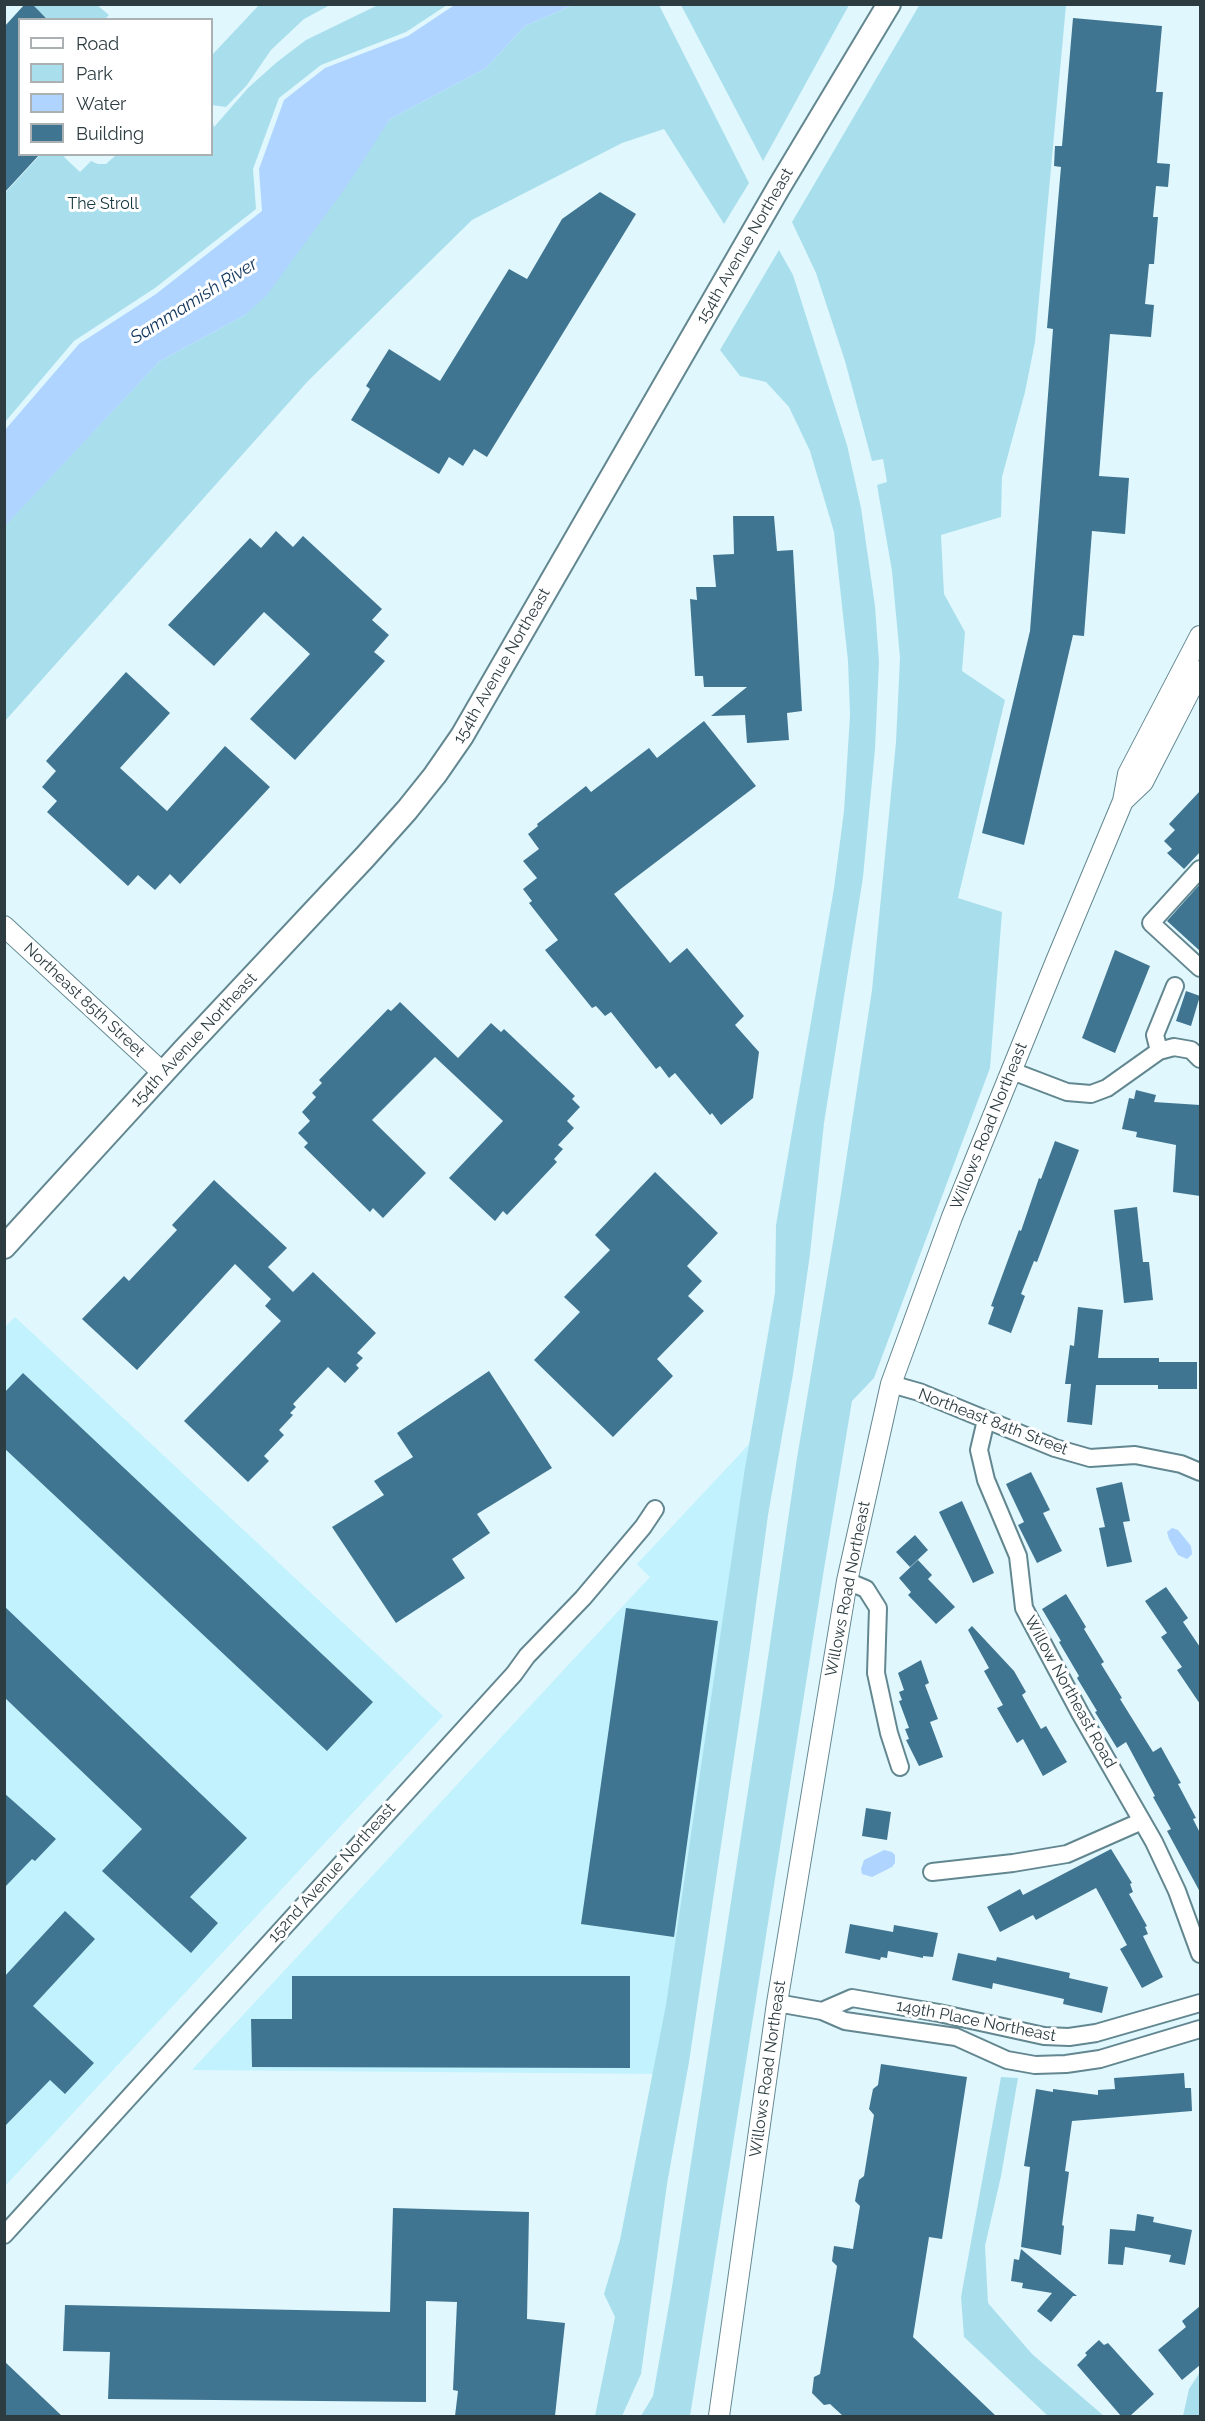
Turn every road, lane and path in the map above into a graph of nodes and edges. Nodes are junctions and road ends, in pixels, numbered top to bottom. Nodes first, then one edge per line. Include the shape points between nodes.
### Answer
1 (889, 4) edge
2 (1200, 636) edge
3 (1200, 671) edge
4 (1196, 694) edge
5 (1124, 801) junction
6 (1200, 869) edge
7 (4, 926) edge
8 (1200, 968) edge
9 (1175, 986) dead end
10 (1159, 1051) junction
11 (1200, 1059) edge
12 (1012, 1071) junction
13 (163, 1073) junction
14 (4, 1247) edge
15 (891, 1384) junction
16 (986, 1420) junction
17 (1200, 1472) edge
18 (655, 1509) dead end
19 (847, 1581) junction
20 (900, 1767) dead end
21 (1142, 1821) junction
22 (932, 1872) dead end
23 (1200, 1953) edge
24 (777, 2003) junction
25 (1200, 2003) edge
26 (822, 2011) junction
27 (1200, 2029) edge
28 (4, 2235) edge
29 (719, 2416) edge

1 - 13 main road, 154th Avenue Northeast via 462,736 407,810
2 - 5 street, Willows Road Northeast via 1128,774
3 - 4 street, Willows Road Northeast
4 - 5 street, Willows Road Northeast via 1143,782
5 - 12 street, Willows Road Northeast
6 - 8 street via 1151,923
7 - 13 street, Northeast 85th Street
9 - 10 street via 1155,1035
10 - 11 street via 1174,1047 1191,1050
10 - 12 street via 1107,1088 1091,1094 1067,1092
12 - 15 street, Willows Road Northeast via 952,1217
13 - 14 main road, 154th Avenue Northeast
15 - 16 street, Northeast 84th Street
15 - 19 street, Willows Road Northeast
16 - 17 street, Northeast 84th Street via 1090,1458 1135,1455
16 - 21 street, Willow Northeast Road via 979,1450 986,1480 1018,1556 1024,1608
18 - 28 street, 152nd Avenue Northeast via 583,1598
19 - 20 street via 866,1590 879,1608 876,1673
19 - 24 street, Willows Road Northeast
21 - 22 street via 1067,1854
21 - 23 street, Willow Northeast Road via 1177,1892
24 - 26 street, 149th Place Northeast
24 - 29 street, Willows Road Northeast
25 - 26 street, 149th Place Northeast via 1069,2037 1044,2036 852,1998
26 - 27 street, 149th Place Northeast via 846,2021 956,2037 1007,2060 1035,2065 1100,2059

